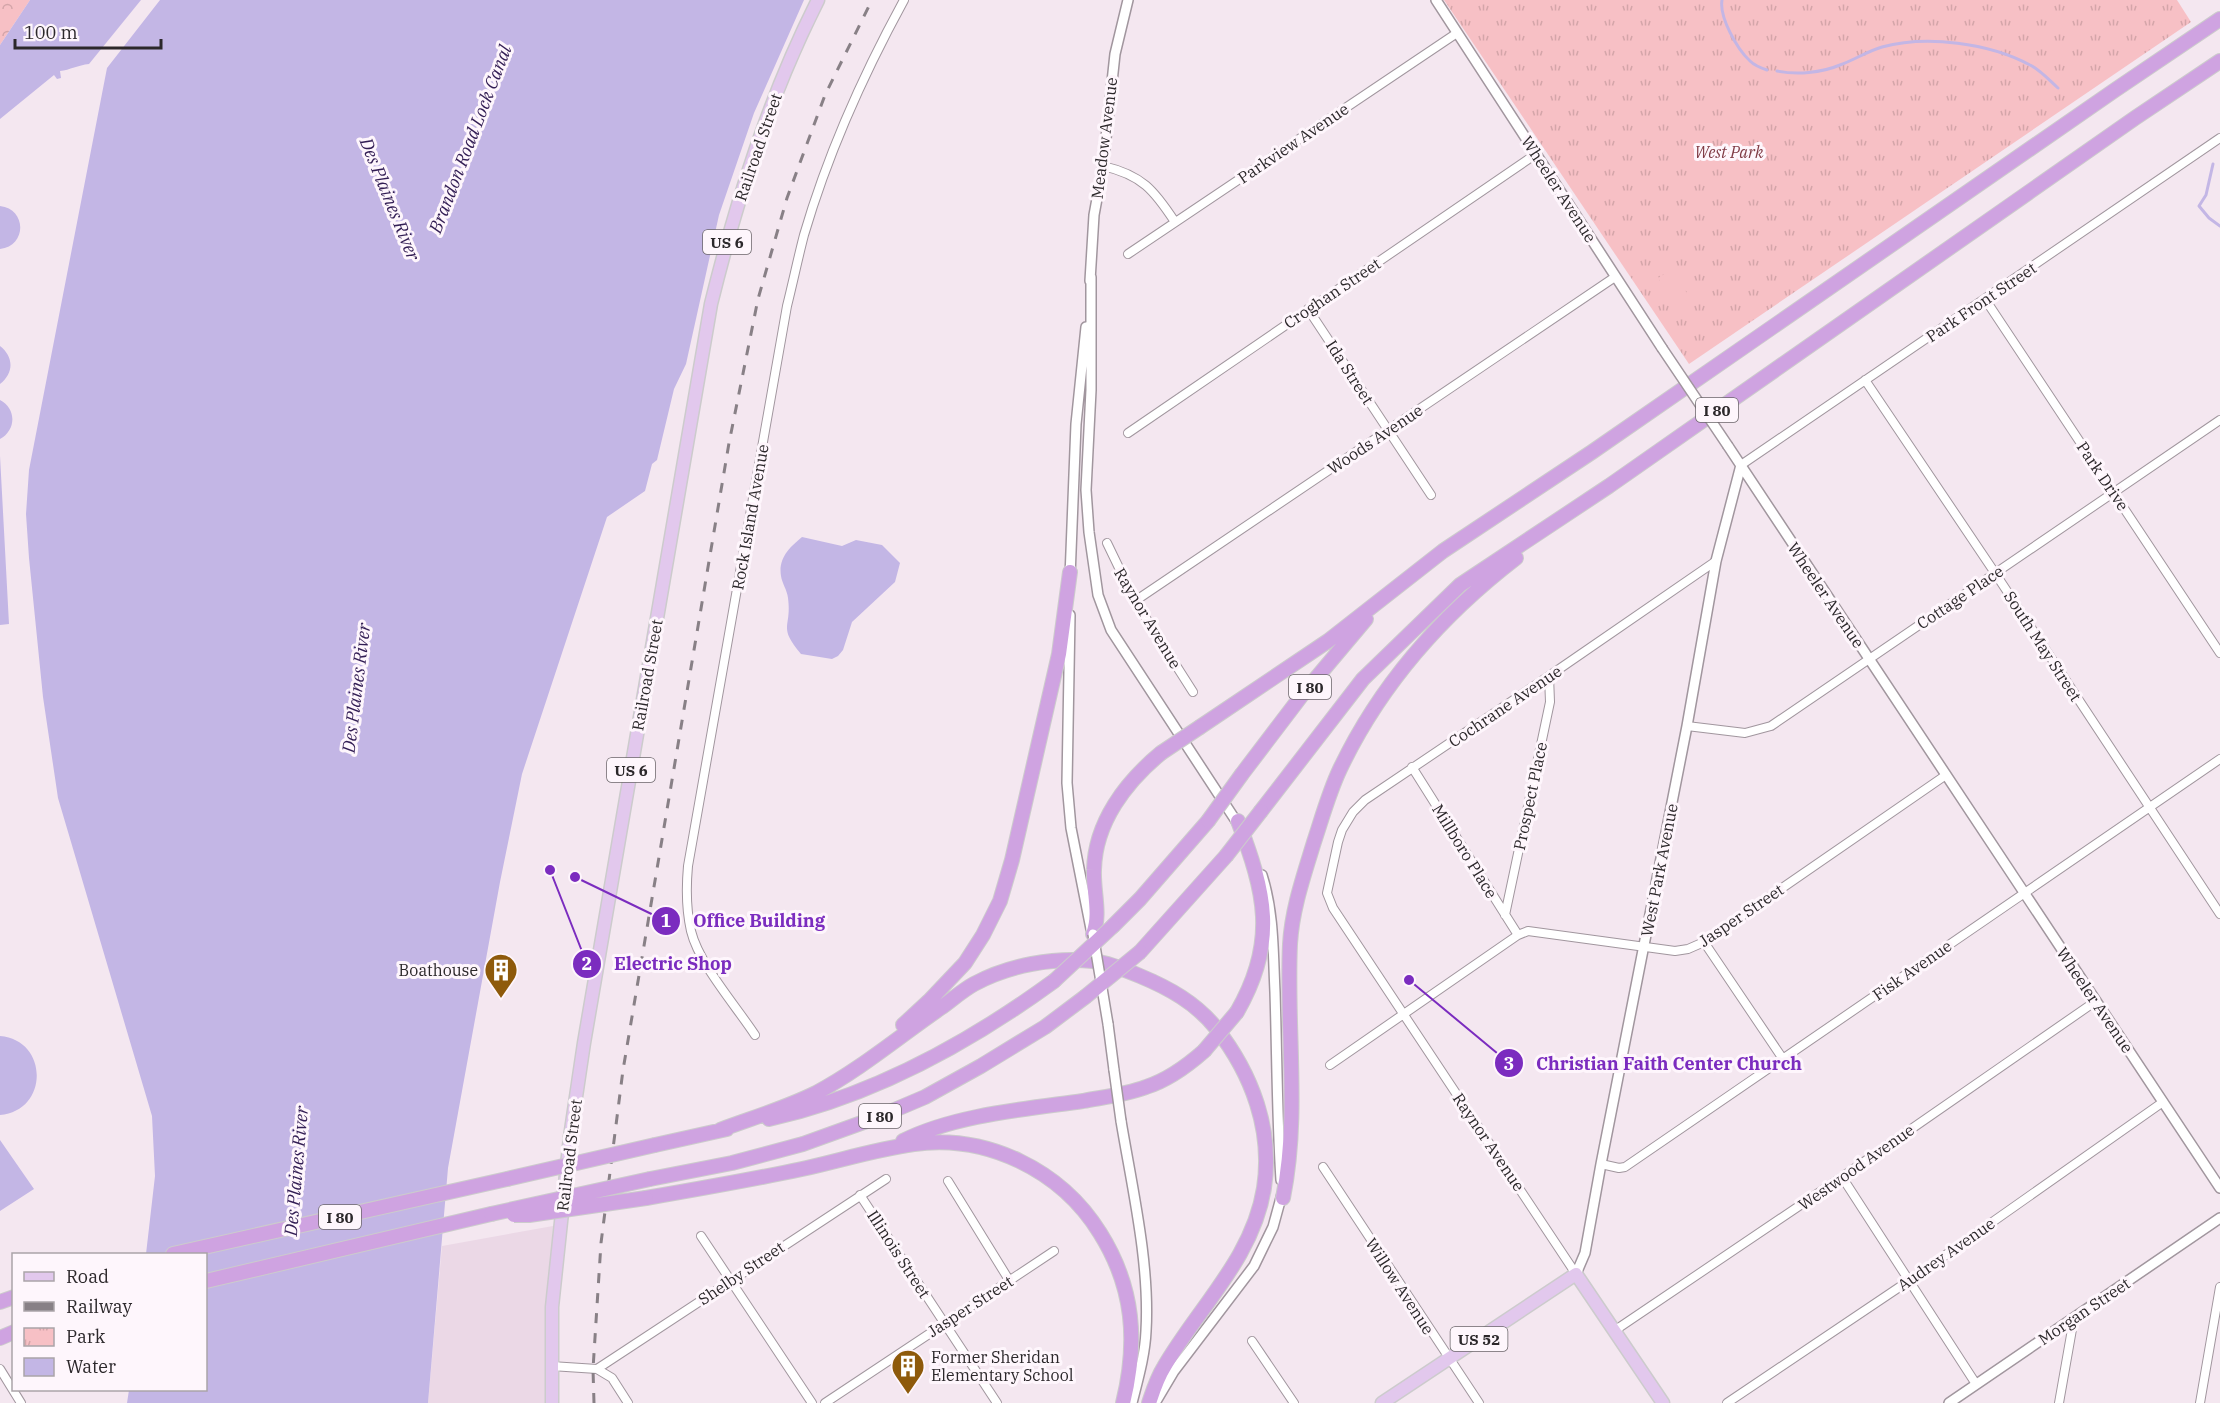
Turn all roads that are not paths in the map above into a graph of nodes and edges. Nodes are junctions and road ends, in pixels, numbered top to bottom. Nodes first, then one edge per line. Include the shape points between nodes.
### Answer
1 (818, 0) edge
2 (904, 0) edge
3 (1128, 0) edge
4 (1436, 0) edge
5 (2220, 19) edge
6 (1457, 33) junction
7 (2220, 61) edge
8 (2220, 138) edge
9 (1536, 154) junction
10 (1103, 166) junction
11 (1175, 222) junction
12 (1128, 254) dead end
13 (1090, 277) junction
14 (1615, 277) junction
15 (1985, 299) junction
16 (1308, 309) junction
17 (1864, 380) junction
18 (2220, 420) edge
19 (1388, 431) junction
20 (1128, 433) dead end
21 (1741, 465) junction
22 (1609, 486) junction
23 (2114, 494) junction
24 (1431, 495) dead end
25 (1107, 543) dead end
26 (1716, 561) junction
27 (1070, 572) junction
28 (1995, 573) junction
29 (1135, 601) junction
30 (1380, 602) junction
31 (2220, 653) edge
32 (1868, 658) junction
33 (1550, 676) junction
34 (1193, 692) dead end
35 (1687, 726) junction
36 (2220, 759) edge
37 (1412, 768) junction
38 (1946, 775) junction
39 (2149, 806) junction
40 (1238, 821) junction
41 (1329, 877) joint
42 (2024, 893) junction
43 (2220, 914) edge
44 (1505, 915) junction
45 (1092, 934) junction
46 (1518, 935) junction
47 (1704, 942) junction
48 (1644, 946) junction
49 (2096, 1000) junction
50 (1404, 1015) junction
51 (755, 1035) dead end
52 (1783, 1059) junction
53 (1330, 1065) dead end
54 (856, 1068) junction
55 (2163, 1102) junction
56 (720, 1130) junction
57 (888, 1149) junction
58 (1600, 1164) junction
59 (1323, 1167) dead end
60 (1842, 1177) junction
61 (886, 1179) dead end
62 (948, 1181) dead end
63 (2220, 1188) edge
64 (860, 1195) junction
65 (1283, 1198) junction
66 (491, 1214) junction
67 (2220, 1218) edge
68 (700, 1236) dead end
69 (1054, 1251) dead end
70 (177, 1253) edge
71 (1576, 1274) junction
72 (1010, 1280) junction
73 (1910, 1280) junction
74 (207, 1281) edge
75 (730, 1281) junction
76 (2220, 1287) edge
77 (2074, 1318) junction
78 (944, 1323) junction
79 (1614, 1331) junction
80 (1252, 1341) dead end
81 (1449, 1359) junction
82 (551, 1366) junction
83 (0, 1369) edge
84 (597, 1369) junction
85 (1976, 1384) junction
86 (12, 1388) edge
87 (552, 1403) edge
88 (628, 1403) edge
89 (812, 1403) edge
90 (825, 1403) edge
91 (997, 1403) edge
92 (1123, 1403) edge
93 (1132, 1403) edge
94 (1149, 1403) edge
95 (1155, 1403) edge
96 (1294, 1403) edge
97 (1382, 1403) edge
98 (1479, 1403) edge
99 (1663, 1403) edge
100 (1727, 1403) edge
101 (1949, 1403) edge
102 (2059, 1403) edge
103 (2200, 1403) edge

1 - 82 main road, Railroad Street / US 6 via 759,137 711,304 573,1114 552,1306
2 - 51 street, Rock Island Avenue via 838,138 804,235 785,316 688,866 686,895 692,933 707,965
3 - 10 street, Meadow Avenue via 1115,54
4 - 6 street, Wheeler Avenue
5 - 30 highway, I 80 via 1443,552
6 - 9 street, Wheeler Avenue
6 - 11 street, Parkview Avenue
7 - 22 highway, I 80
8 - 15 street, Park Front Street
9 - 14 street, Wheeler Avenue
9 - 16 street, Croghan Street
10 - 11 street via 1136,177 1157,194
10 - 13 street, Meadow Avenue via 1094,215
11 - 12 street, Parkview Avenue
13 - 27 street via 1076,424
13 - 40 street via 1086,490 1098,595 1111,630
14 - 19 street, Woods Avenue
14 - 21 street, Wheeler Avenue, bridge
15 - 17 street, Park Front Street
15 - 23 street, Park Drive
16 - 19 street, Ida Street
16 - 20 street, Croghan Street
17 - 21 street, Park Front Street
17 - 28 street, South May Street
18 - 23 street, Cottage Place
19 - 24 street, Ida Street
19 - 29 street, Woods Avenue
21 - 26 street, West Park Avenue
21 - 32 street, Wheeler Avenue
22 - 65 highway via 1487,580 1438,627 1394,678 1359,730 1339,772 1301,883 1290,942 1293,1127
22 - 66 highway, I 80, bridge via 1460,585 1363,679 1226,856 1140,952 1045,1027 925,1097 803,1144
23 - 28 street, Cottage Place
23 - 31 street, Park Drive
25 - 29 street, Raynor Avenue
26 - 33 street, Cochrane Avenue
26 - 35 street, West Park Avenue
27 - 45 street via 1067,783 1071,828
27 - 54 highway via 1059,654 1000,901 965,963
28 - 32 street, Cottage Place
28 - 39 street, South May Street
29 - 34 street, Raynor Avenue
30 - 45 highway, bridge via 1329,641 1161,753 1137,774 1110,810 1101,834 1094,869 1097,923
30 - 56 highway, I 80, bridge via 1302,695 1208,821 1140,899 1054,981 963,1041 899,1074 798,1113
32 - 35 street, Cottage Place via 1772,726 1745,733
32 - 38 street, Wheeler Avenue
33 - 37 street, Cochrane Avenue
33 - 44 street, Prospect Place via 1550,702
35 - 48 street, West Park Avenue
36 - 39 street, Fisk Avenue
37 - 41 street, Cochrane Avenue via 1353,812 1342,830
37 - 44 street, Millboro Place
38 - 42 street, Wheeler Avenue
38 - 47 street, Jasper Street
39 - 42 street, Fisk Avenue
39 - 43 street, South May Street
40 - 57 highway, bridge via 1263,898 1262,939 1244,1001 1204,1051 1182,1069 1148,1087 939,1127
40 - 65 street via 1253,850 1270,900
41 - 50 street, Raynor Avenue via 1327,893 1333,908
42 - 49 street, Wheeler Avenue
42 - 52 street, Fisk Avenue
44 - 46 street, Millboro Place
45 - 93 street, bridge via 1147,1302 1142,1366
46 - 48 street, Jasper Street via 1528,931
46 - 50 street
47 - 48 street, Jasper Street via 1675,951
47 - 52 street
48 - 58 street, West Park Avenue
49 - 55 street, Wheeler Avenue
49 - 60 street, Westwood Avenue
50 - 53 street
50 - 71 street, Raynor Avenue
52 - 58 street, Fisk Avenue via 1625,1167
54 - 56 highway via 816,1093
54 - 94 highway via 974,984 1007,970 1050,962 1095,961 1131,972 1179,996 1214,1025 1233,1050 1258,1103 1265,1156 1264,1188 1239,1256 1164,1366
55 - 63 street, Wheeler Avenue
55 - 73 street, Audrey Avenue
56 - 70 highway, I 80, bridge
57 - 66 highway, bridge via 738,1183 529,1215
57 - 92 highway via 915,1144 978,1146 1029,1164 1064,1189 1093,1221 1114,1255 1126,1288 1132,1349
58 - 71 street, West Park Avenue via 1585,1253
59 - 81 street, Willow Avenue
60 - 73 street
60 - 79 street, Westwood Avenue
61 - 64 street, Shelby Street
62 - 72 street
64 - 75 street, Shelby Street
64 - 78 street, Illinois Street
65 - 95 street via 1254,1266 1174,1371
66 - 74 highway, I 80
67 - 77 street, Morgan Street
68 - 75 street
69 - 72 street, Jasper Street
71 - 79 main road, Raynor Avenue
71 - 81 main road, US 52
72 - 78 street, Jasper Street
73 - 85 street
73 - 100 street, Audrey Avenue
75 - 84 street, Shelby Street
75 - 89 street
76 - 103 street
77 - 85 street, Morgan Street
77 - 102 street
78 - 90 street, Jasper Street
78 - 91 street, Illinois Street
79 - 99 main road, Raynor Avenue
80 - 96 street
81 - 97 main road, US 52
81 - 98 street, Willow Avenue
82 - 84 street
82 - 87 main road, Railroad Street / US 6
83 - 86 street
84 - 88 street via 612,1378
85 - 101 street, Morgan Street

